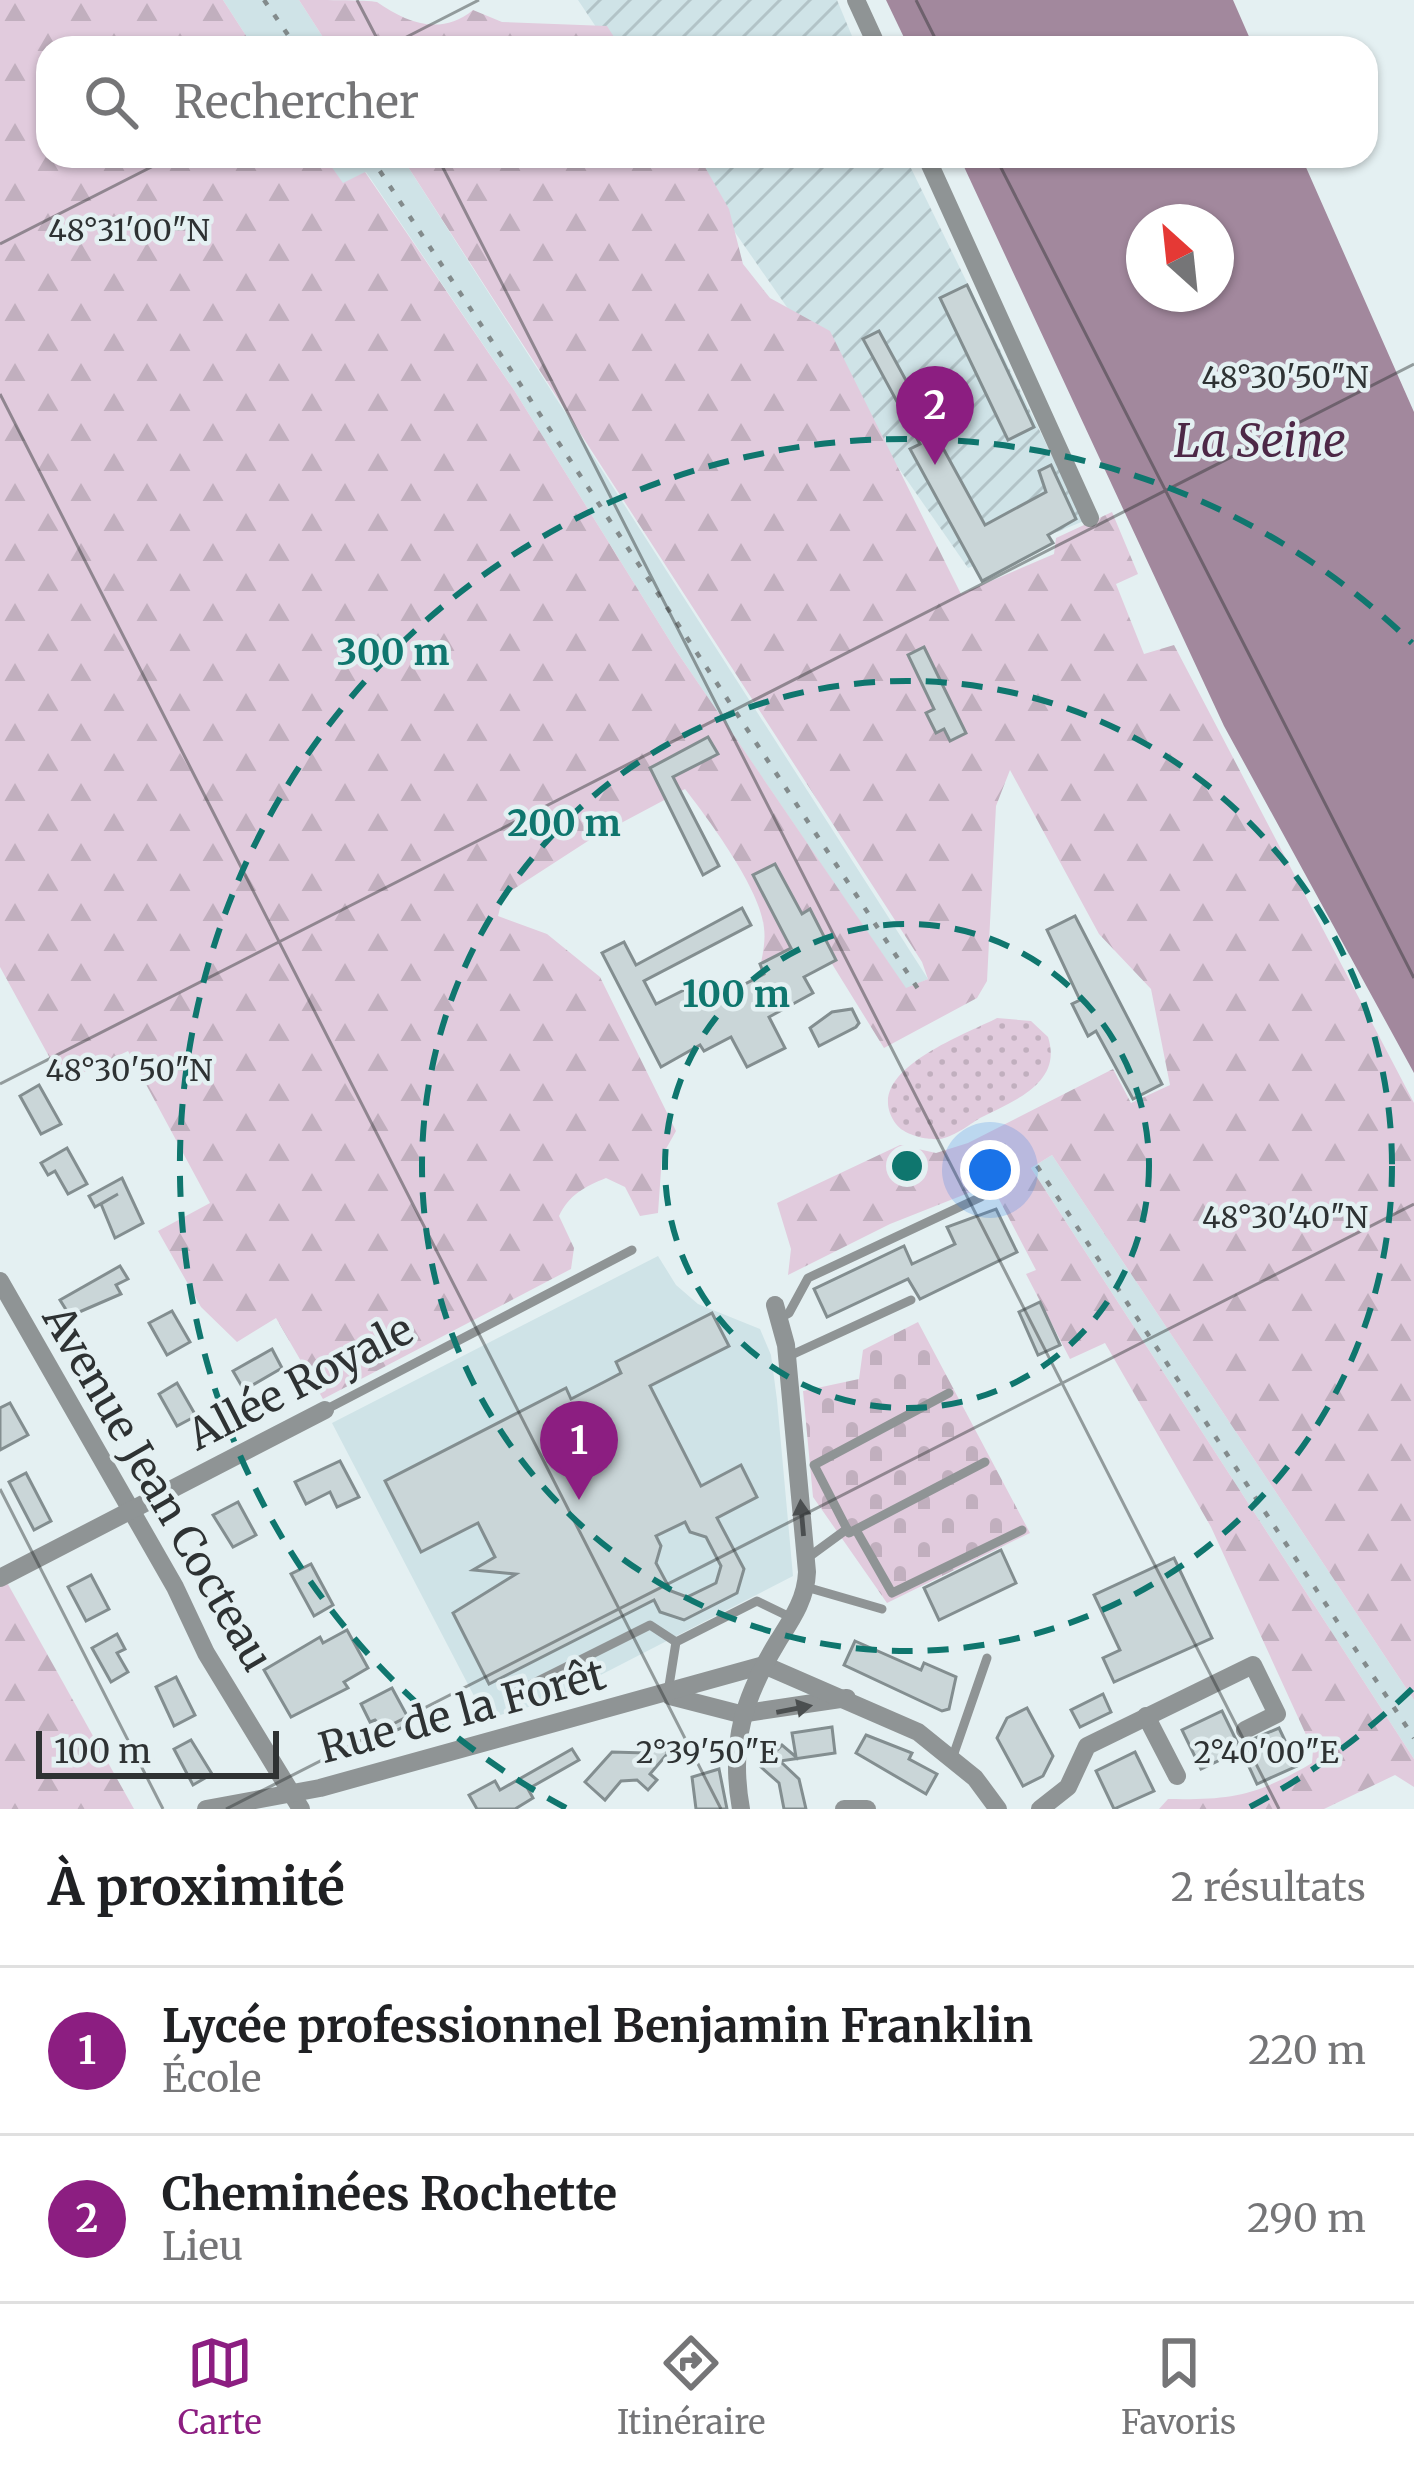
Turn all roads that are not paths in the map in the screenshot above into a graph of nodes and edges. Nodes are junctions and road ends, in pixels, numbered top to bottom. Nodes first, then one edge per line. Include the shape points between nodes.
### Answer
1 (856, 0) edge
2 (872, 36) edge
3 (931, 168) edge
4 (1090, 518) dead end
5 (981, 1197) dead end
6 (632, 1250) dead end
7 (0, 1281) edge
8 (911, 1300) dead end
9 (778, 1312) joint
10 (788, 1357) junction
11 (949, 1393) dead end
12 (326, 1410) joint
13 (985, 1462) dead end
14 (130, 1510) junction
15 (852, 1530) junction
16 (1022, 1530) dead end
17 (806, 1559) junction
18 (0, 1578) edge
19 (806, 1587) junction
20 (882, 1609) dead end
21 (792, 1618) junction
22 (676, 1642) junction
23 (986, 1658) dead end
24 (764, 1665) junction
25 (667, 1695) junction
26 (508, 1696) dead end
27 (848, 1699) junction
28 (740, 1714) junction
29 (1146, 1715) junction
30 (1245, 1730) dead end
31 (952, 1759) junction
32 (1178, 1776) dead end
33 (292, 1803) edge
34 (206, 1809) edge
35 (741, 1809) edge
36 (844, 1809) edge
37 (867, 1809) edge
38 (998, 1809) edge
39 (1040, 1809) edge

1 - 2 street
3 - 4 street
5 - 9 lane via 808,1278 789,1313
6 - 12 lane, Allée Royale
7 - 14 street, Avenue Jean Cocteau
8 - 10 lane
9 - 10 street
17 -> 10 street
11 - 15 lane via 814,1465
12 - 14 street, Allée Royale
13 - 15 lane
14 - 18 street, Allée Royale
14 - 33 street, Avenue Jean Cocteau
15 - 16 lane via 892,1593
15 - 17 lane
17 - 19 street
19 - 20 lane
19 - 21 street
21 - 22 lane via 758,1601
21 - 24 street
22 - 25 lane
22 - 26 lane via 650,1625
23 - 31 lane
24 - 25 street, Rue de la Forêt
24 - 27 street
24 - 28 street
25 - 28 street, Rue de la Forêt
25 - 33 street, Rue de la Forêt via 320,1788
28 -> 27 street
27 - 31 street via 901,1722
28 - 35 street via 734,1768
29 - 30 street via 1253,1665 1276,1714
29 - 32 street
29 - 39 street via 1087,1746 1068,1787
31 - 38 street
33 - 34 street, Rue de la Forêt
36 - 37 street

